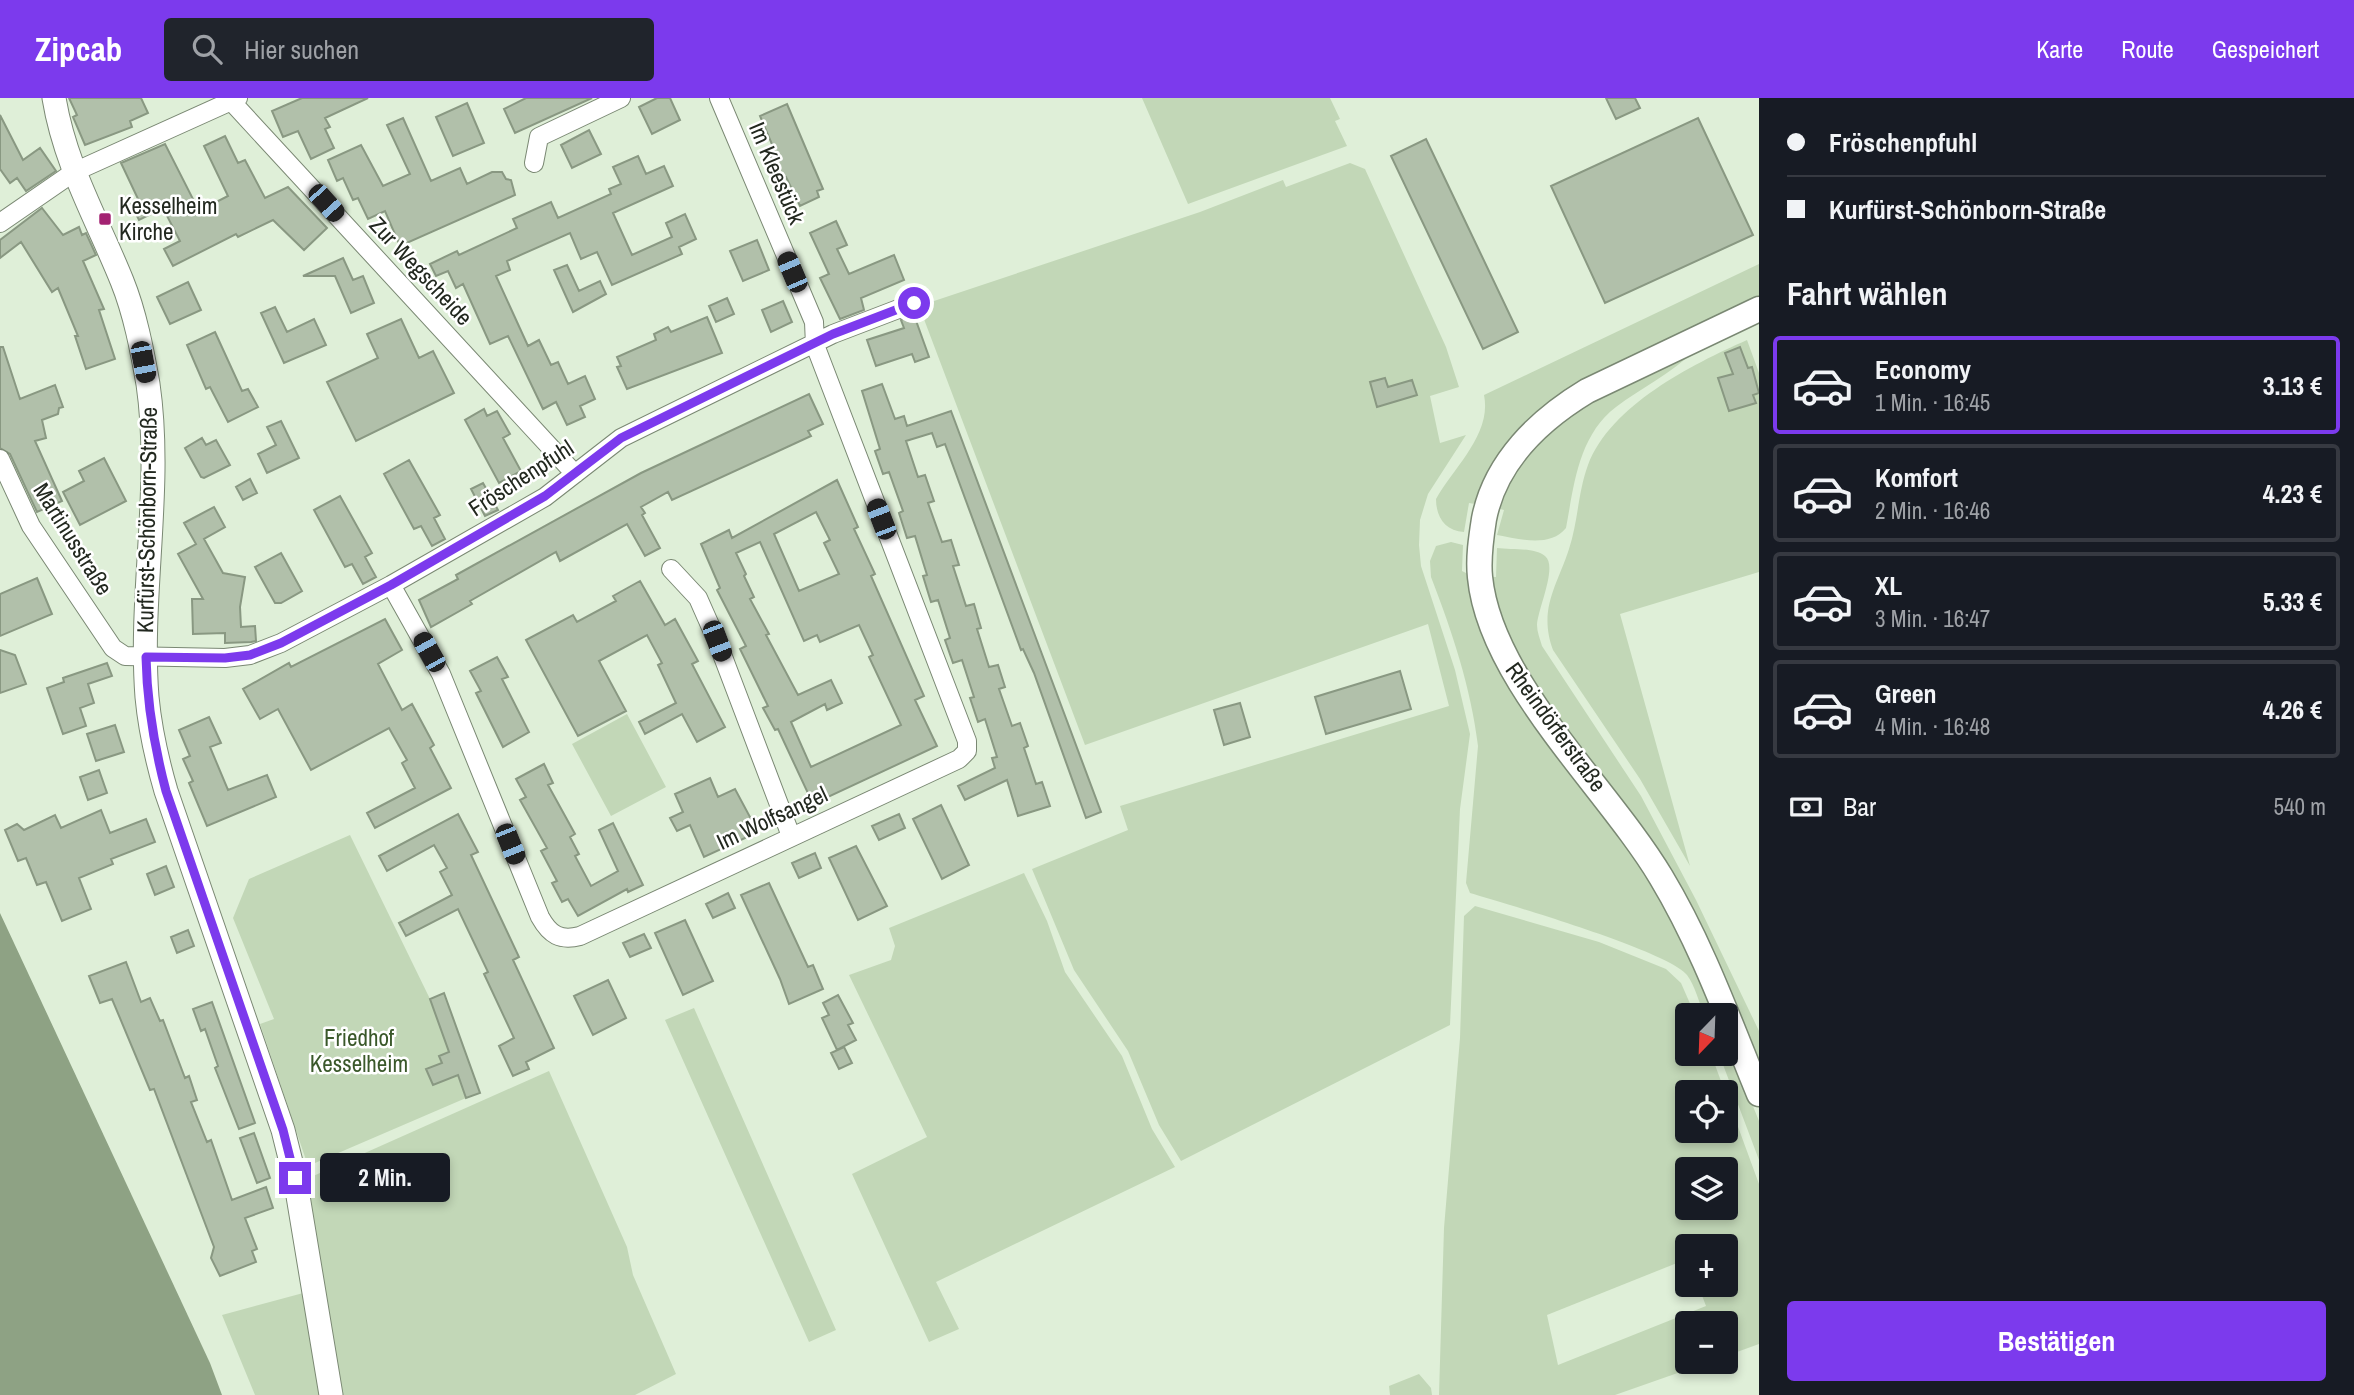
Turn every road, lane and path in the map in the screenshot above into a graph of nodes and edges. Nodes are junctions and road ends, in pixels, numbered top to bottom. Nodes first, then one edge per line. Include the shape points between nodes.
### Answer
1 (54, 98) edge
2 (621, 98) edge
3 (719, 98) edge
4 (235, 100) edge
5 (534, 163) dead end
6 (74, 172) junction
7 (0, 223) edge
8 (914, 303) dead end
9 (1759, 309) edge
10 (815, 345) junction
11 (0, 459) edge
12 (575, 474) junction
13 (7, 496) edge
14 (671, 569) dead end
15 (391, 585) junction
16 (146, 657) junction
17 (792, 836) junction
18 (1759, 1094) edge
19 (331, 1395) edge

1 - 6 street, Kurfürst-Schönborn-Straße via 60,134
2 - 5 street via 539,137
3 - 10 street, Im Kleestück via 814,322
4 - 6 street
4 - 12 street, Zur Wegscheide
6 - 7 street
6 - 16 street, Kurfürst-Schönborn-Straße via 123,285 148,386 152,438
8 - 10 street, Fröschenpfuhl
9 - 18 main road, Rheindörferstraße via 1587,391 1536,427 1515,451 1487,506 1479,575 1488,615 1514,673 1629,826 1662,878 1695,941
10 - 12 street, Fröschenpfuhl via 621,438
10 - 17 street, Im Wolfsangel via 967,741 967,751 959,759
11 - 13 street, Martinusstraße
12 - 15 street, Fröschenpfuhl
13 - 16 street, Martinusstraße via 113,648 125,656
14 - 17 street via 698,598
15 - 16 street, Fröschenpfuhl via 250,655
15 - 17 street, Im Wolfsangel via 441,674 540,918 557,937 580,936
16 - 19 street, Kurfürst-Schönborn-Straße via 153,744 166,791 283,1130

